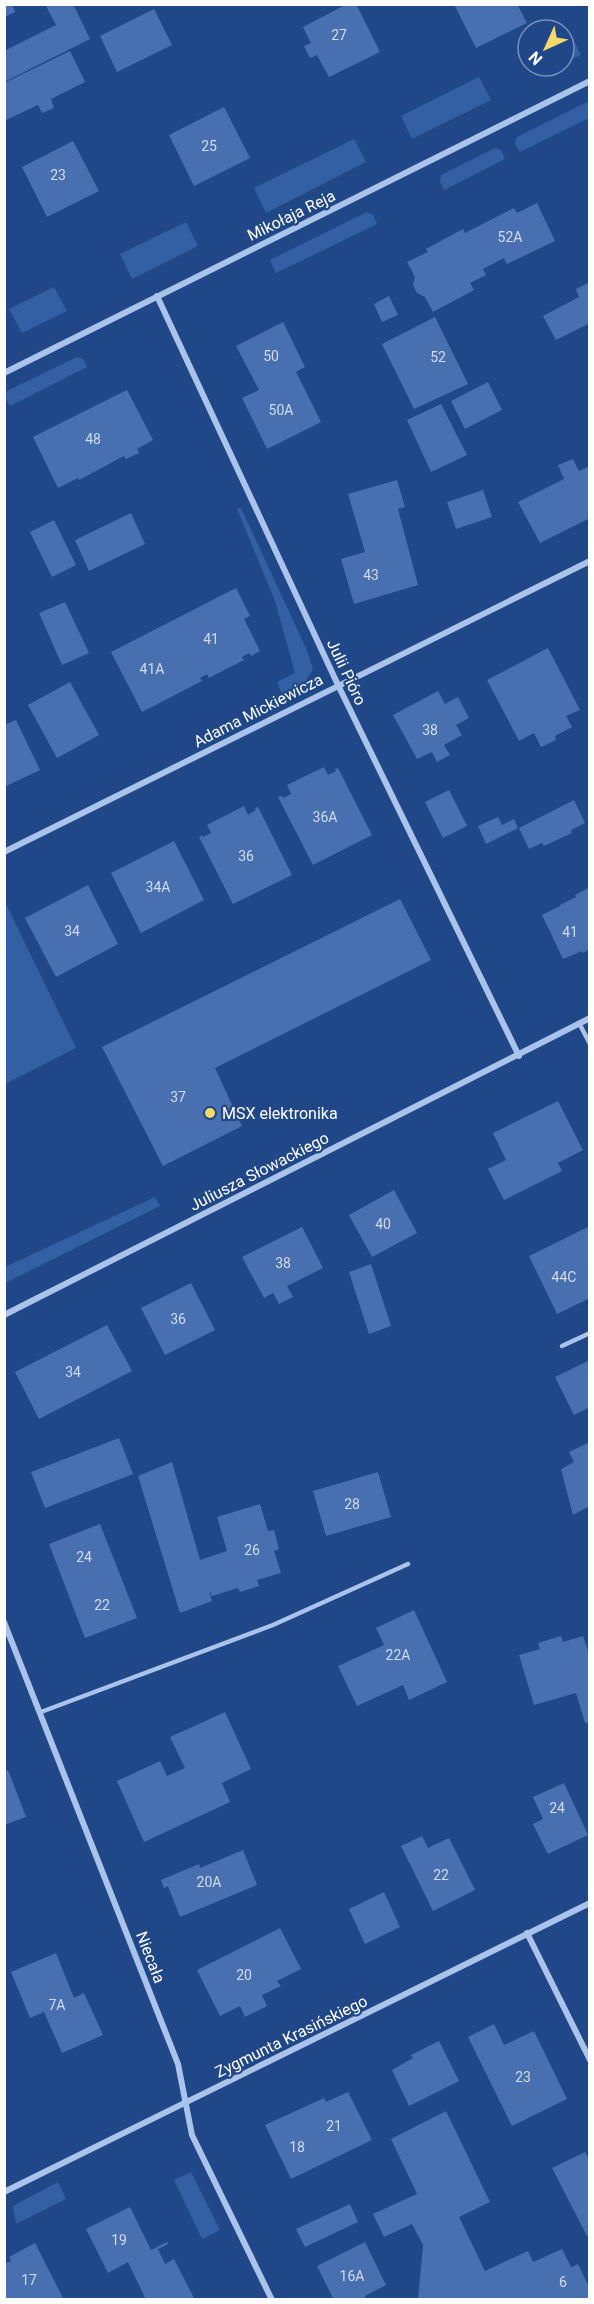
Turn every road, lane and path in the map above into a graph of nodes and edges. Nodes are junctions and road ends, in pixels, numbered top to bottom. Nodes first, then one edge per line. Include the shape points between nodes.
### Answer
1 (590, 81) edge
2 (158, 296) junction
3 (4, 373) edge
4 (590, 561) edge
5 (338, 685) junction
6 (4, 852) edge
7 (590, 1018) edge
8 (579, 1023) junction
9 (590, 1044) edge
10 (519, 1056) junction
11 (4, 1315) edge
12 (590, 1333) edge
13 (562, 1346) dead end
14 (408, 1564) dead end
15 (4, 1622) edge
16 (41, 1712) junction
17 (590, 1903) edge
18 (527, 1933) junction
19 (590, 2060) edge
20 (186, 2104) junction
21 (4, 2192) edge
22 (272, 2300) edge

1 - 2 street, Mikołaja Reja
2 - 3 street, Mikołaja Reja
2 - 5 street, Julii Pióro
4 - 5 street, Adama Mickiewicza
5 - 6 street, Adama Mickiewicza
5 - 10 street, Julii Pióro
7 - 8 street, Juliusza Słowackiego
8 - 9 lane
8 - 10 street, Juliusza Słowackiego
10 - 11 street, Juliusza Słowackiego
12 - 13 lane
14 - 16 lane via 273,1625
15 - 16 street, Niecała
16 - 20 street, Niecała via 178,2064
17 - 18 street, Zygmunta Krasińskiego
18 - 19 street
18 - 20 street, Zygmunta Krasińskiego
20 - 21 street, Zygmunta Krasińskiego
20 - 22 street, Niecała via 192,2135

